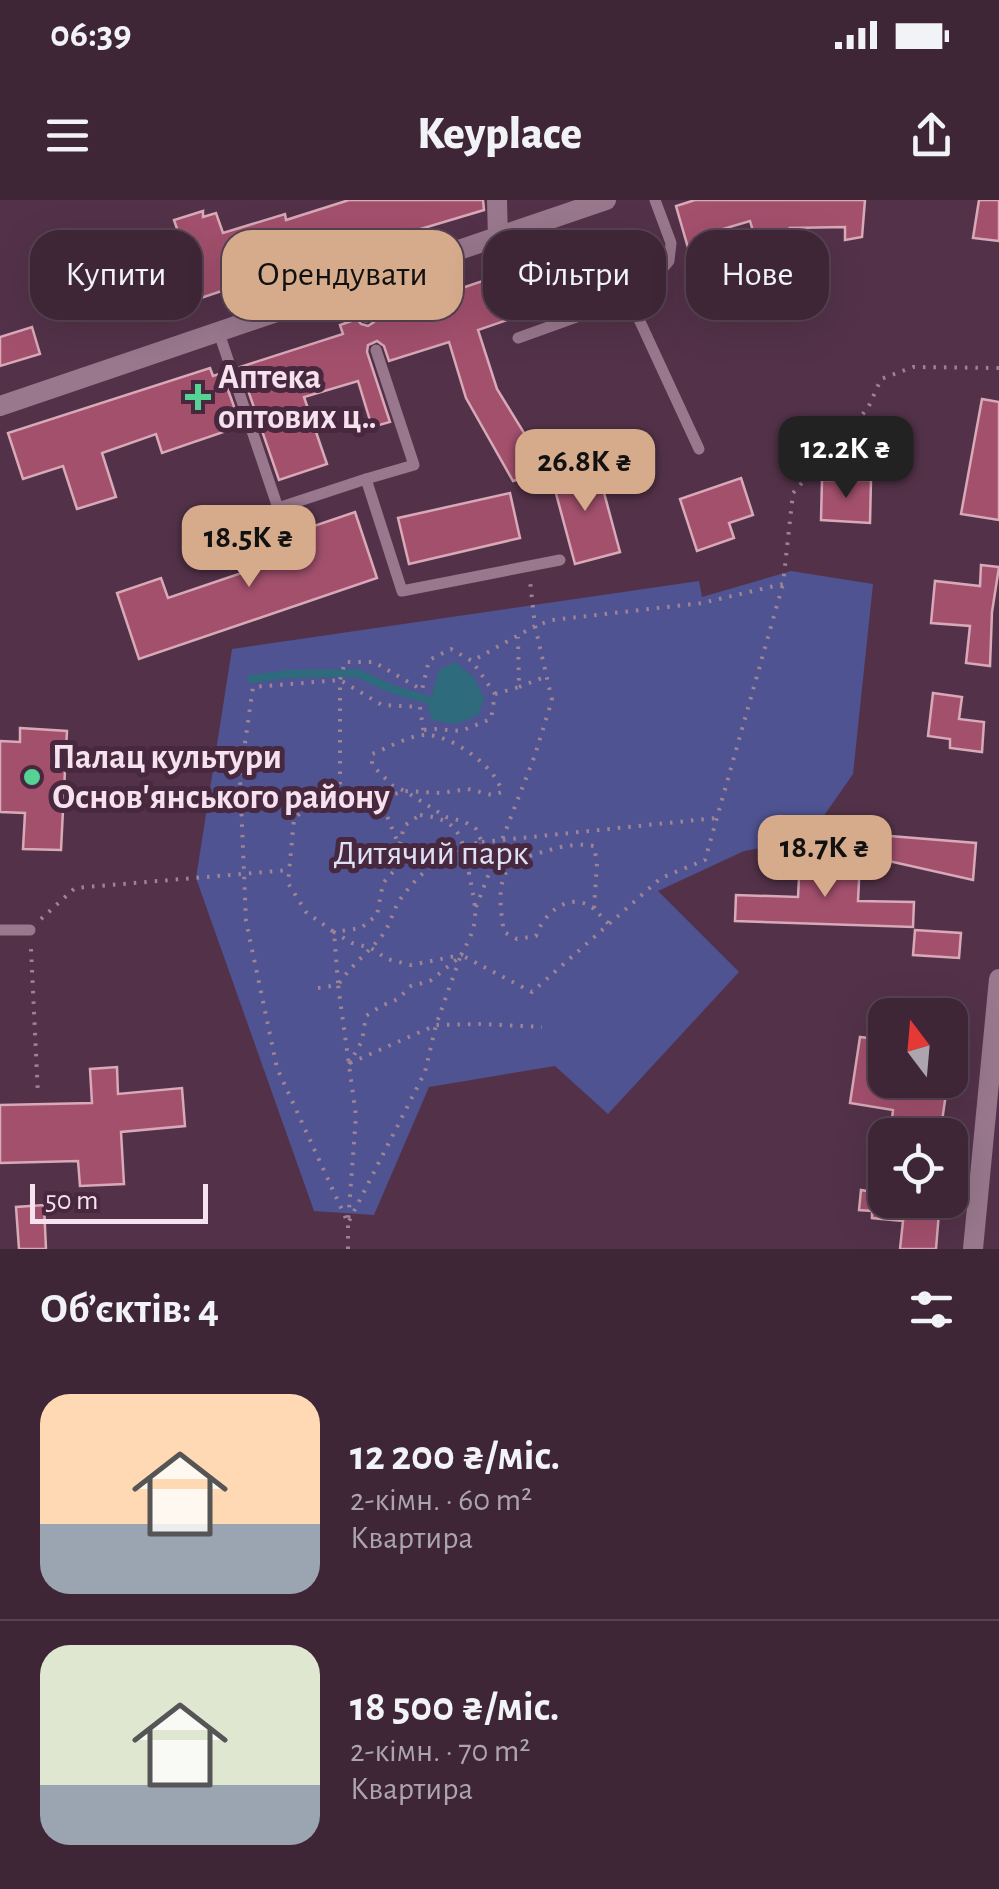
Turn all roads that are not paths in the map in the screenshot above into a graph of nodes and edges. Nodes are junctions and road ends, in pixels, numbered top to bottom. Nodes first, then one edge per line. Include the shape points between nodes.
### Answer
1 (497, 200) edge
2 (606, 200) edge
3 (655, 200) edge
4 (498, 230) edge
5 (521, 230) edge
6 (666, 265) edge
7 (256, 320) edge
8 (568, 320) edge
9 (638, 320) edge
10 (218, 333) junction
11 (518, 338) dead end
12 (376, 350) dead end
13 (0, 406) edge
14 (699, 450) dead end
15 (366, 480) junction
16 (560, 560) dead end
17 (0, 930) edge
18 (30, 930) road end
19 (999, 979) edge
20 (973, 1249) edge

1 - 4 street
2 - 5 street
3 - 6 lane via 671,243
7 - 10 street
8 - 11 lane
9 - 14 lane
10 - 13 street
10 - 15 lane via 278,508
12 - 15 lane via 414,464
15 - 16 lane via 402,591
17 - 18 lane
19 - 20 street

